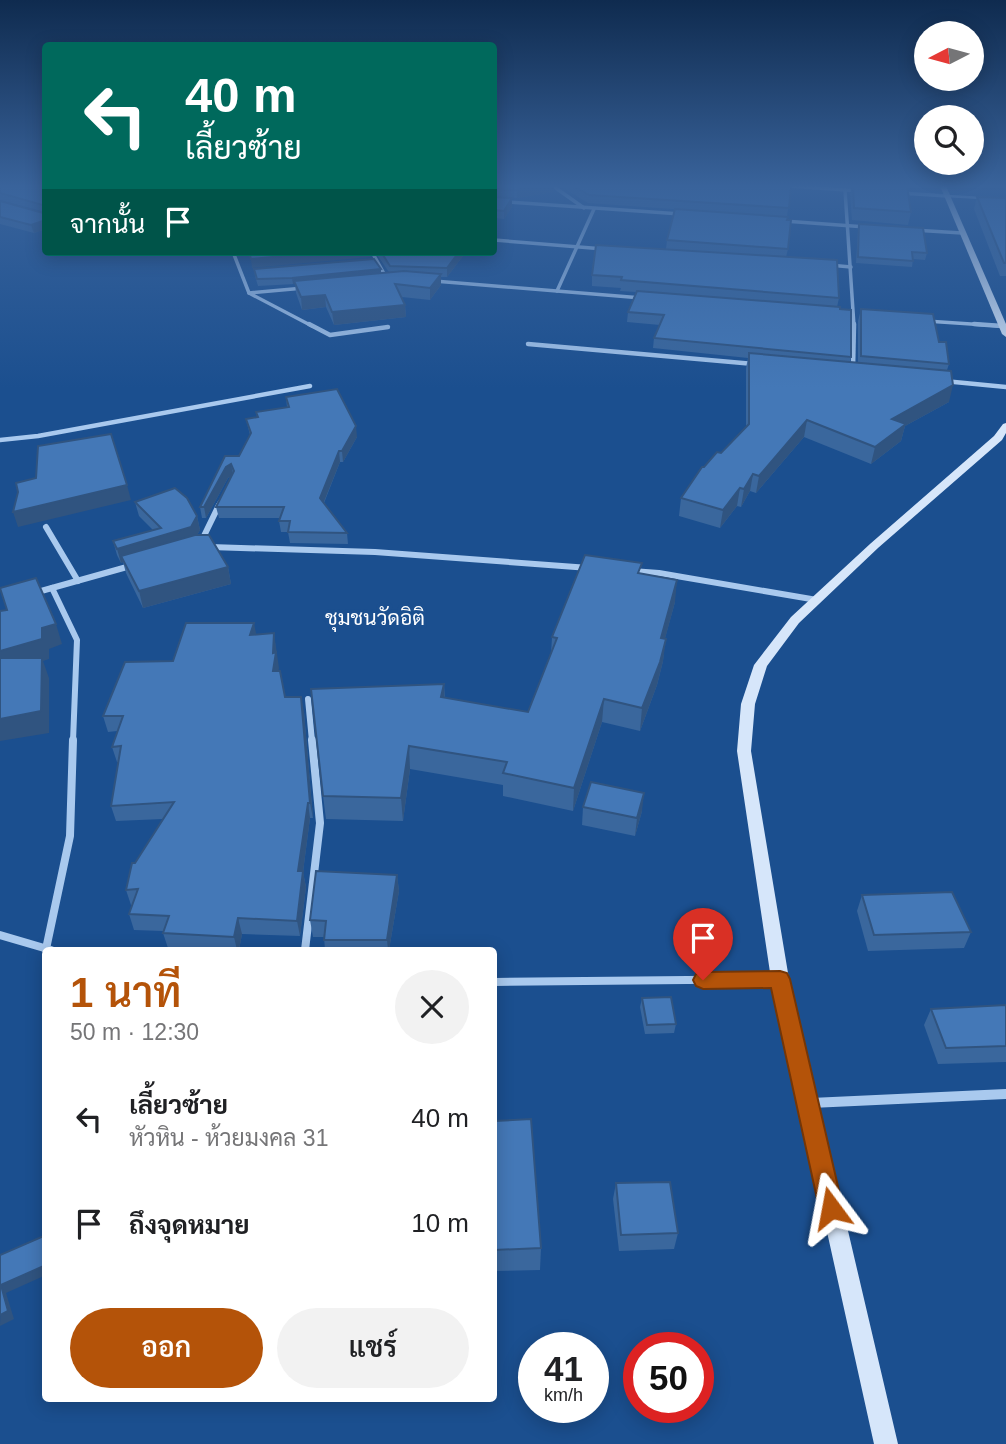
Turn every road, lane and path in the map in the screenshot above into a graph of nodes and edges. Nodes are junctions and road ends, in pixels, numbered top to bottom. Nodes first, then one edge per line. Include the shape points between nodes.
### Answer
1 (575, 253) edge
2 (850, 253) edge
3 (971, 253) edge
4 (234, 256) edge
5 (374, 256) edge
6 (376, 261) junction
7 (363, 262) edge
8 (824, 265) edge
9 (851, 267) junction
10 (254, 272) edge
11 (240, 273) junction
12 (388, 279) junction
13 (396, 279) edge
14 (374, 281) edge
15 (432, 281) edge
16 (304, 288) edge
17 (557, 291) junction
18 (249, 293) junction
19 (651, 299) edge
20 (840, 314) edge
21 (854, 315) junction
22 (867, 316) edge
23 (921, 320) edge
24 (388, 327) dead end
25 (1004, 330) edge
26 (528, 344) dead end
27 (758, 364) edge
28 (853, 373) edge
29 (936, 381) edge
30 (310, 386) dead end
31 (1006, 387) edge
32 (1006, 426) edge
33 (0, 440) edge
34 (226, 491) edge
35 (46, 527) dead end
36 (145, 562) edge
37 (591, 568) edge
38 (618, 570) edge
39 (78, 581) junction
40 (52, 588) junction
41 (26, 596) edge
42 (817, 600) junction
43 (308, 699) edge
44 (0, 935) edge
45 (50, 947) edge
46 (305, 947) edge
47 (42, 948) edge
48 (780, 979) junction
49 (497, 982) edge
50 (1006, 1094) edge
51 (807, 1104) junction
52 (886, 1444) edge

1 - 17 street
2 - 9 street
3 - 25 main road
4 - 11 street
5 - 6 street
6 - 7 street
6 - 12 street
8 - 9 street
9 - 21 street
10 - 11 street
11 - 18 street
12 - 13 street
12 - 14 street
15 - 17 street
16 - 18 street
17 - 19 street
18 - 24 street via 330,335
20 - 21 street
21 - 22 street
21 - 28 street
23 - 25 street
26 - 27 street
29 - 31 street
30 - 33 street
32 - 42 main road
34 - 37 street via 198,546 375,552
35 - 39 street
36 - 39 street
38 - 42 street
39 - 40 street
40 - 41 street
40 - 45 street via 77,640 69,836
42 - 48 main road via 795,620 761,665 748,704 744,751
43 - 46 street via 320,823
44 - 47 street
48 - 49 street
48 - 51 main road
50 - 51 street
51 - 52 main road

